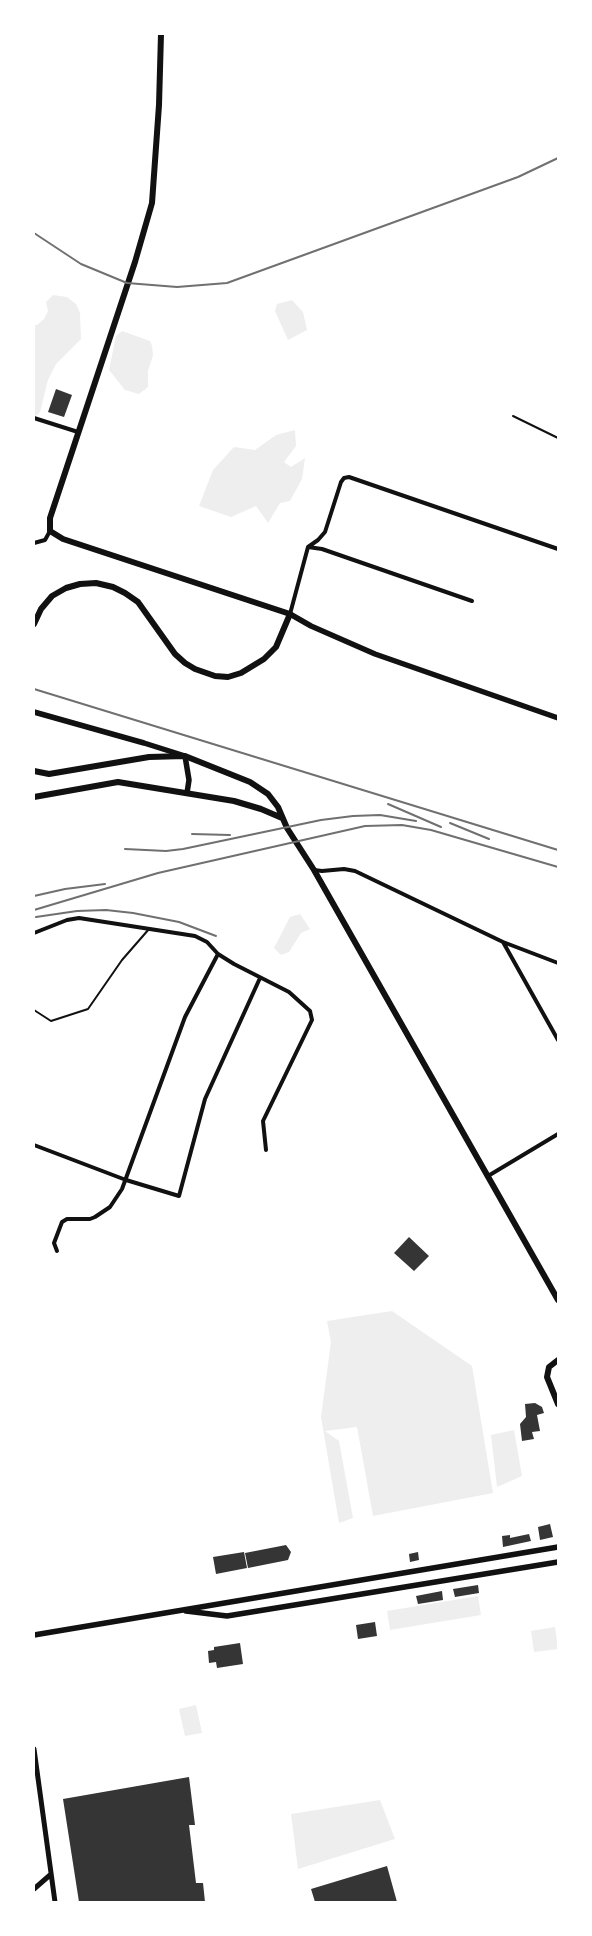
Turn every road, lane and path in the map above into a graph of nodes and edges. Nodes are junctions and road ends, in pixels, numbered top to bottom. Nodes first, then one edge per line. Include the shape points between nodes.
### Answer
1 (161, 34) edge
2 (513, 416) dead end
3 (34, 418) edge
4 (78, 432) junction
5 (558, 438) edge
6 (50, 531) junction
7 (34, 543) edge
8 (308, 547) junction
9 (558, 549) edge
10 (472, 602) dead end
11 (290, 614) junction
12 (34, 624) edge
13 (34, 712) edge
14 (558, 718) edge
15 (185, 756) junction
16 (34, 770) edge
17 (187, 794) junction
18 (34, 797) edge
19 (282, 818) junction
20 (314, 870) junction
21 (149, 929) junction
22 (34, 933) edge
23 (502, 942) junction
24 (218, 954) junction
25 (558, 963) edge
26 (260, 978) junction
27 (34, 1010) edge
28 (558, 1040) edge
29 (558, 1134) edge
30 (34, 1145) edge
31 (266, 1150) dead end
32 (488, 1176) junction
33 (126, 1180) junction
34 (57, 1251) dead end
35 (558, 1300) edge
36 (558, 1360) edge
37 (558, 1404) edge
38 (558, 1548) edge
39 (558, 1562) edge
40 (226, 1603) junction
41 (182, 1611) junction
42 (227, 1616) junction
43 (34, 1635) edge
44 (34, 1749) edge
45 (50, 1875) junction
46 (34, 1889) edge
47 (55, 1902) edge

1 - 4 main road via 152,203
2 - 5 lane
3 - 4 street
4 - 6 main road via 50,518
6 - 7 street via 45,540
6 - 11 main road via 63,539
8 - 9 street via 326,532 341,482 349,477
8 - 10 street via 322,548
8 - 11 street
11 - 12 main road via 276,647 264,659 228,677 215,676 185,664 138,602 113,587 96,583 66,588 52,596
11 - 14 main road via 374,654
13 - 15 main road
15 - 16 main road via 149,757 49,774
15 - 17 main road via 189,780
15 - 19 main road via 250,782 268,794
17 - 18 main road via 118,782
17 - 19 main road via 234,801
19 - 20 main road
20 - 23 street via 355,870
20 - 32 main road
21 - 22 street via 80,918
21 - 24 street via 195,936 207,942
21 - 27 lane via 122,960 88,1009 51,1021
23 - 25 street
23 - 28 street
24 - 26 street
24 - 33 street via 185,1017
26 - 31 street via 289,992 312,1015 263,1121
26 - 33 street via 205,1100 179,1196
29 - 32 street
30 - 33 street
32 - 35 main road
33 - 34 street via 110,1207 90,1219 62,1222 54,1243
36 - 37 main road via 549,1367 546,1377
38 - 40 main road
39 - 42 main road
40 - 41 main road
40 - 42 main road via 220,1611
41 - 42 main road
41 - 43 main road
44 - 45 street
45 - 46 street
45 - 47 street

